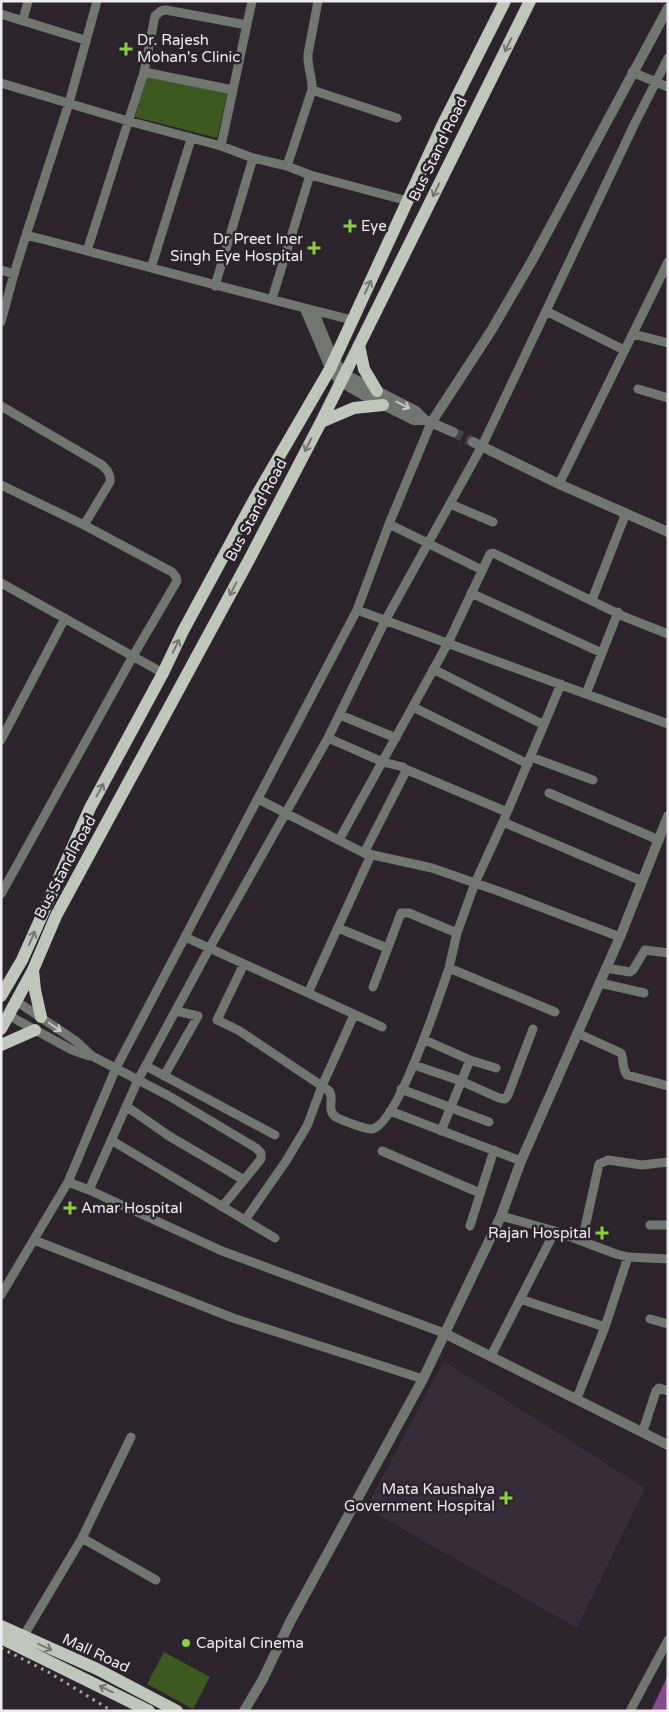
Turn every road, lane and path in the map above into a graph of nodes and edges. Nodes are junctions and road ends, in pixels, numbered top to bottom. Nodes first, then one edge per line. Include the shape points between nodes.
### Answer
1 (28, 1) edge
2 (97, 1) edge
3 (252, 1) edge
4 (318, 1) edge
5 (504, 1) edge
6 (530, 1) edge
7 (668, 8) edge
8 (1, 14) edge
9 (23, 20) junction
10 (247, 25) junction
11 (86, 40) junction
12 (668, 58) edge
13 (144, 72) junction
14 (632, 72) junction
15 (657, 82) junction
16 (2, 85) edge
17 (668, 87) edge
18 (233, 90) junction
19 (312, 90) junction
20 (69, 103) junction
21 (397, 118) dead end
22 (128, 121) junction
23 (191, 139) junction
24 (222, 146) junction
25 (253, 158) junction
26 (287, 166) junction
27 (310, 175) junction
28 (408, 202) junction
29 (26, 235) junction
30 (88, 251) junction
31 (668, 262) edge
32 (151, 268) junction
33 (1, 270) edge
34 (14, 274) junction
35 (215, 286) junction
36 (272, 299) junction
37 (304, 308) junction
38 (314, 310) junction
39 (546, 311) junction
40 (352, 320) junction
41 (1, 322) edge
42 (632, 334) junction
43 (668, 343) edge
44 (358, 346) junction
45 (624, 350) junction
46 (332, 364) junction
47 (343, 378) junction
48 (638, 389) dead end
49 (377, 391) junction
50 (668, 398) edge
51 (383, 405) junction
52 (1, 406) edge
53 (321, 422) junction
54 (428, 422) junction
55 (453, 432) tunnel mouth
56 (477, 444) junction
57 (559, 484) junction
58 (1, 485) edge
59 (450, 504) junction
60 (626, 513) junction
61 (493, 522) dead end
62 (389, 524) junction
63 (84, 525) junction
64 (667, 529) edge
65 (429, 542) junction
66 (482, 570) junction
67 (1, 583) edge
68 (471, 593) junction
69 (592, 600) junction
70 (357, 610) junction
71 (618, 612) junction
72 (65, 618) junction
73 (385, 621) junction
74 (668, 634) edge
75 (448, 643) junction
76 (602, 653) junction
77 (133, 656) junction
78 (434, 669) junction
79 (163, 673) junction
80 (561, 684) junction
81 (586, 694) junction
82 (413, 707) junction
83 (340, 715) junction
84 (668, 724) edge
85 (544, 725) junction
86 (328, 738) junction
87 (396, 738) junction
88 (1, 740) edge
89 (529, 760) junction
90 (383, 762) junction
91 (405, 769) junction
92 (593, 780) dead end
93 (549, 793) dead end
94 (258, 799) junction
95 (285, 812) junction
96 (507, 812) junction
97 (668, 816) edge
98 (503, 822) junction
99 (663, 837) edge
100 (339, 840) junction
101 (367, 854) junction
102 (642, 880) junction
103 (475, 883) junction
104 (1, 894) edge
105 (338, 928) junction
106 (457, 934) junction
107 (185, 937) junction
108 (620, 937) junction
109 (387, 948) junction
110 (209, 949) junction
111 (668, 953) edge
112 (244, 964) junction
113 (17, 968) junction
114 (449, 968) junction
115 (606, 968) junction
116 (33, 970) junction
117 (1, 974) edge
118 (600, 982) junction
119 (373, 987) dead end
120 (308, 993) junction
121 (644, 993) dead end
122 (2, 994) edge
123 (16, 1001) junction
124 (176, 1011) junction
125 (555, 1012) dead end
126 (5, 1013) edge
127 (354, 1014) junction
128 (41, 1017) junction
129 (382, 1027) dead end
130 (1, 1029) edge
131 (534, 1029) dead end
132 (35, 1030) junction
133 (578, 1033) junction
134 (424, 1040) junction
135 (1, 1046) edge
136 (92, 1056) junction
137 (470, 1060) junction
138 (414, 1065) junction
139 (146, 1066) junction
140 (116, 1068) junction
141 (496, 1068) dead end
142 (164, 1076) junction
143 (138, 1080) junction
144 (461, 1081) junction
145 (322, 1086) junction
146 (668, 1086) edge
147 (401, 1089) junction
148 (126, 1106) junction
149 (451, 1108) junction
150 (390, 1111) junction
151 (489, 1122) dead end
152 (441, 1131) junction
153 (275, 1135) dead end
154 (111, 1140) junction
155 (494, 1150) junction
156 (382, 1152) dead end
157 (521, 1160) junction
158 (668, 1162) edge
159 (244, 1180) junction
160 (68, 1182) junction
161 (89, 1190) junction
162 (480, 1193) junction
163 (222, 1207) junction
164 (501, 1216) junction
165 (245, 1220) junction
166 (650, 1225) dead end
167 (668, 1225) edge
168 (470, 1226) dead end
169 (555, 1231) junction
170 (275, 1238) dead end
171 (34, 1240) junction
172 (582, 1241) junction
173 (628, 1256) junction
174 (668, 1259) edge
175 (1, 1295) edge
176 (520, 1298) junction
177 (650, 1319) dead end
178 (668, 1324) edge
179 (604, 1327) junction
180 (444, 1333) junction
181 (490, 1356) junction
182 (423, 1379) junction
183 (668, 1390) edge
184 (577, 1398) junction
185 (643, 1432) junction
186 (132, 1437) dead end
187 (668, 1444) edge
188 (82, 1538) junction
189 (156, 1580) dead end
190 (1, 1626) edge
191 (23, 1637) junction
192 (1, 1638) edge
193 (668, 1640) edge
194 (150, 1711) edge
195 (177, 1711) edge
196 (244, 1711) edge
197 (630, 1711) edge

1 - 9 street
2 - 11 street
3 - 10 street
4 - 19 street via 308,54
5 - 28 main road, Bus Stand Road
6 -> 44 main road, Bus Stand Road
7 - 14 street
8 - 9 street
9 - 11 street
10 - 13 street via 161,11 155,16
10 - 18 street
11 - 20 street
12 - 15 street
13 - 18 street
13 - 22 street
14 - 15 street
14 - 54 street via 533,259 491,331
15 - 17 street
15 - 39 street
16 - 20 street
18 - 24 street
19 - 21 street
19 - 26 street
20 - 22 street
20 - 29 street
22 - 23 street
22 - 30 street
23 - 24 street
23 - 32 street
24 - 25 street
25 - 26 street
25 - 35 street
26 - 27 street
27 - 28 street
27 - 36 street
40 -> 28 main road, Bus Stand Road
29 - 30 street
29 - 34 street
30 - 32 street
31 - 42 street
32 - 35 street
33 - 34 street
34 - 41 street
35 - 36 street
36 - 37 street
37 - 38 street
37 - 46 street
38 - 40 street
38 - 46 street
39 - 45 street
39 - 56 street
40 - 46 main road, Bus Stand Road
42 - 43 street
42 - 45 street
44 - 47 main road, Bus Stand Road
44 - 49 main road via 364,369
45 - 57 street
46 - 47 street
79 -> 46 main road, Bus Stand Road via 255,498
47 - 49 street
47 - 51 street
47 - 53 main road, Bus Stand Road
48 - 50 street
49 -> 54 street via 416,411
51 - 53 main road via 354,408
51 - 54 street via 414,420
52 - 63 street via 107,470 110,482
53 -> 116 main road, Bus Stand Road via 56,916
54 - 55 street
54 - 62 street
56 - 57 street
56 - 59 street
57 - 60 street
58 - 63 street
59 - 61 street
59 - 65 street
60 - 64 street
60 - 69 street
62 - 65 street
62 - 70 street
63 - 77 street via 176,577 176,585
65 - 66 street
65 - 73 street
66 - 68 street
66 - 69 street via 493,553
67 - 72 street
68 - 75 street
68 - 76 street
69 - 71 street
70 - 73 street
70 - 94 street
71 - 74 street
71 - 76 street
72 - 77 street
72 - 88 street
73 - 75 street
73 - 83 street
75 - 78 street
75 - 80 street
76 - 81 street
77 - 79 street
77 - 104 street
78 - 82 street
78 - 85 street
113 -> 79 main road, Bus Stand Road via 90,808
80 - 81 street
80 - 85 street
81 - 84 street
82 - 87 street
82 - 89 street
83 - 86 street
83 - 87 street
85 - 89 street
86 - 90 street
86 - 95 street
87 - 90 street
89 - 92 street
89 - 96 street
90 - 91 street
90 - 100 street
91 - 96 street
91 - 101 street
93 - 99 street
94 - 95 street
94 - 107 street
95 - 100 street
95 - 110 street
96 - 98 street
97 - 99 street
98 - 102 street
98 - 103 street
99 - 102 street
100 - 101 street
101 - 103 street via 432,868
101 - 105 street
102 - 108 street
103 - 106 street
103 - 108 street
105 - 109 street
105 - 120 street
106 - 109 street via 404,912 399,915
106 - 114 street
107 - 110 street
107 - 140 street
108 - 115 street
109 - 119 street
110 - 112 street
110 - 124 street
111 - 115 street via 645,950 630,972
112 - 120 street
112 - 145 street via 217,1020 238,1030
113 - 117 main road
113 - 122 main road, Bus Stand Road
114 - 125 street
114 - 134 street
115 - 118 street
116 - 123 main road, Bus Stand Road
116 - 128 main road
118 - 121 street
118 - 133 street
120 - 127 street
122 - 123 street
123 - 126 main road, Bus Stand Road
123 - 128 street
124 - 139 street
124 - 142 street via 198,1016
126 - 130 main road, Bus Stand Road
126 - 132 street
127 - 129 street
127 - 145 street
128 -> 136 street
131 - 144 street via 505,1098
132 - 135 main road
132 - 136 street via 72,1050
133 - 146 street via 621,1053 627,1075
133 - 157 street
134 - 137 street
134 - 138 street
136 - 140 street
137 - 141 street
137 - 144 street
138 - 144 street
138 - 147 street
139 - 142 street
139 - 143 street
140 - 143 street
140 - 160 street
142 - 153 street
143 - 148 street
143 - 159 street via 256,1148 261,1153 260,1159
144 - 149 street
145 - 150 street via 331,1092 331,1111 341,1120 372,1129
145 - 165 street via 307,1126
147 - 149 street
147 - 150 street
148 - 154 street
148 - 159 street via 169,1136
149 - 151 street
149 - 152 street
150 - 152 street
152 - 155 street
154 - 161 street
154 - 163 street
155 - 157 street
155 - 162 street
156 - 162 street
157 - 164 street
158 - 172 street via 642,1165 608,1160 599,1164
159 - 163 street
160 - 161 street
160 - 171 street
161 - 180 street via 222,1251
162 - 168 street
163 - 165 street
164 - 169 street
164 - 180 street
165 - 170 street
166 - 167 street
169 - 172 street
169 - 176 street
171 - 175 street
171 - 182 street via 233,1318
172 - 173 street
173 - 174 street
173 - 179 street
176 - 179 street
176 - 181 street
177 - 178 street
179 - 184 street
180 - 181 street
180 - 182 street
181 - 184 street
182 - 196 street
183 - 185 street via 659,1388 656,1391
184 - 185 street
185 - 187 street
186 - 188 street
188 - 189 street
188 - 191 street
190 - 191 main road, Mall Road
191 -> 195 main road, Mall Road via 97,1669
194 -> 192 main road, Mall Road
193 - 197 street

